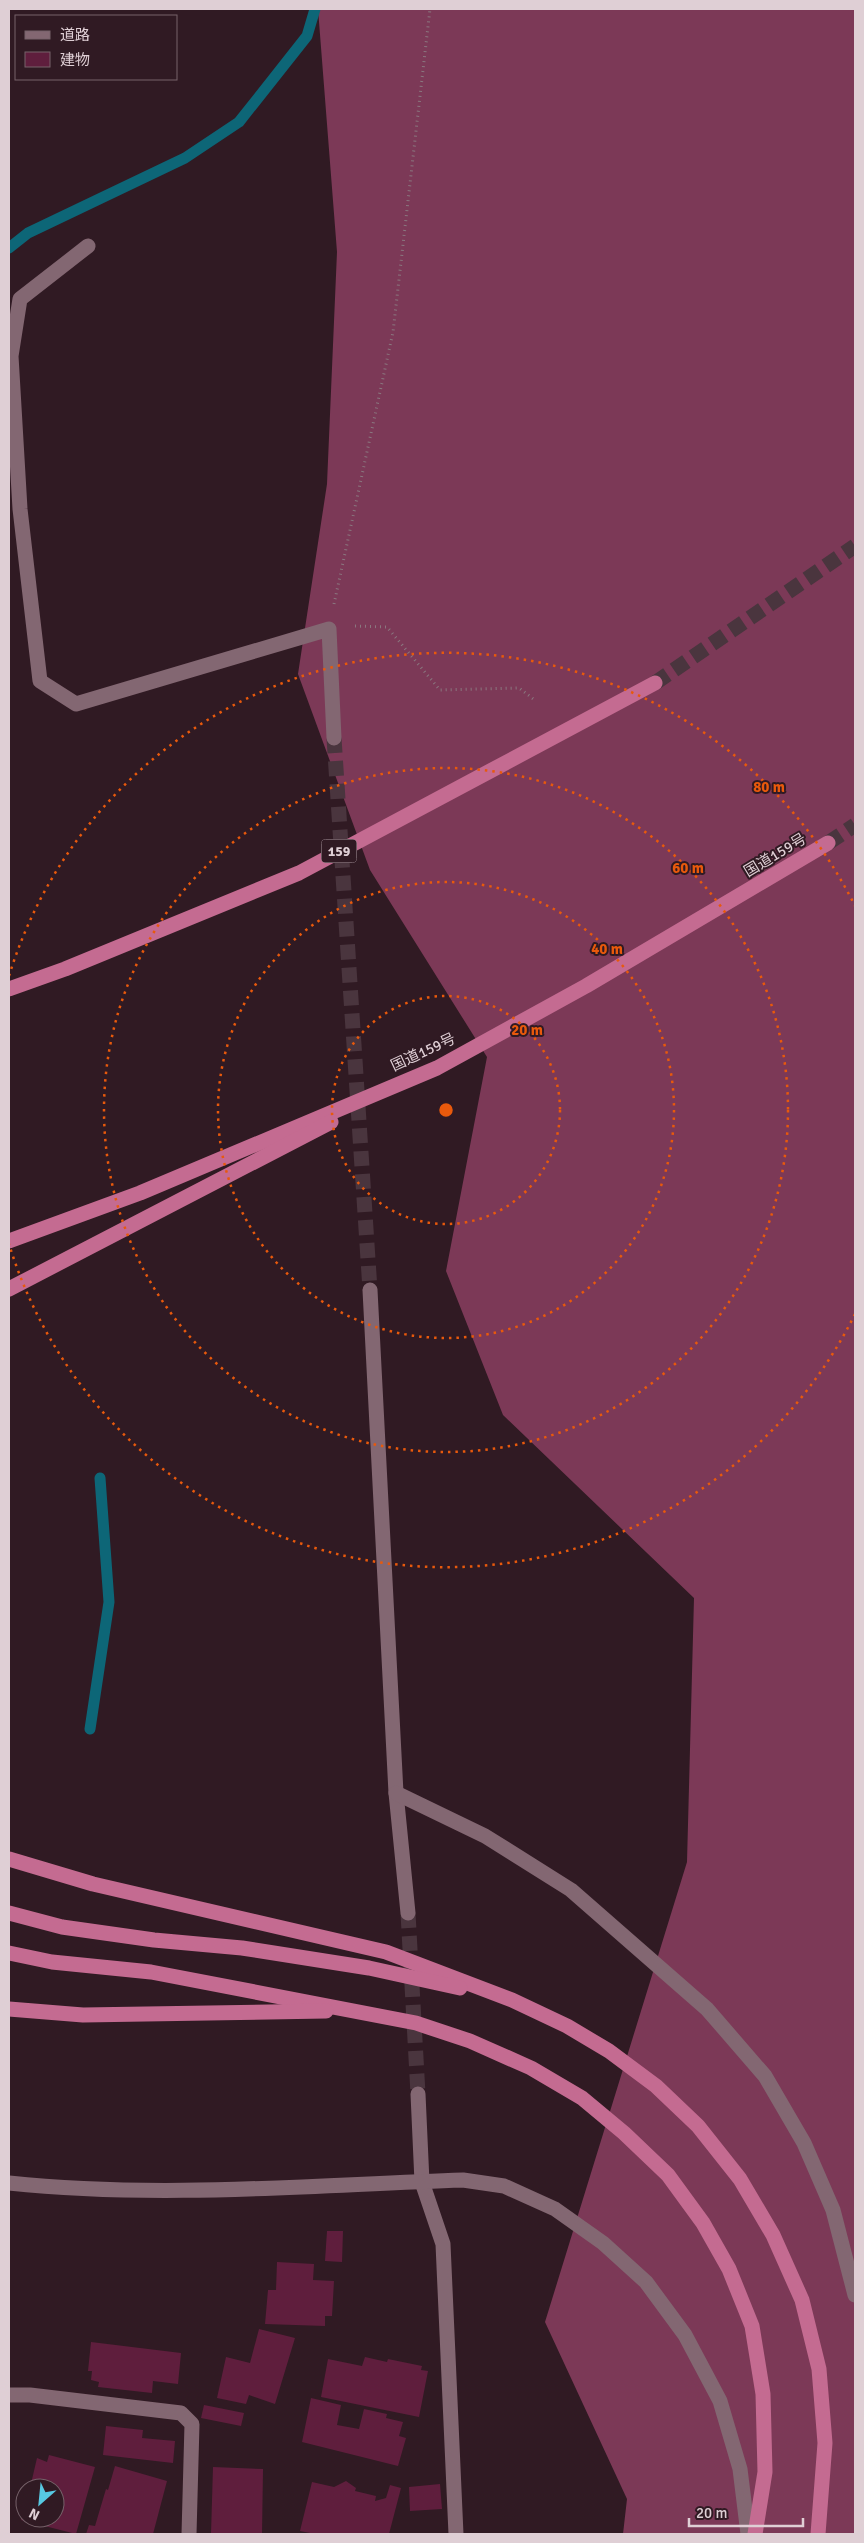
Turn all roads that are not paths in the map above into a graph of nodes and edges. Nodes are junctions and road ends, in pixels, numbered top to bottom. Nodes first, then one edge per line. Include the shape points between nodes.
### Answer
1 (88, 246) dead end
2 (15, 510) edge
3 (655, 683) tunnel mouth
4 (334, 738) tunnel mouth
5 (828, 843) tunnel mouth
6 (9, 989) edge
7 (437, 1068) junction
8 (9, 1241) edge
9 (9, 1290) edge
10 (370, 1290) tunnel mouth
11 (396, 1793) junction
12 (9, 1859) edge
13 (9, 1913) edge
14 (408, 1913) tunnel mouth
15 (9, 1953) edge
16 (512, 2000) junction
17 (9, 2009) edge
18 (360, 2011) junction
19 (418, 2094) tunnel mouth
20 (422, 2182) junction
21 (10, 2183) edge
22 (855, 2295) edge
23 (9, 2395) edge
24 (189, 2534) edge
25 (456, 2534) edge
26 (748, 2534) edge
27 (755, 2534) edge
28 (818, 2534) edge

1 - 2 street via 20,299 11,356
2 - 4 street via 40,681 76,704 329,629
3 - 6 highway, 159 via 299,873
5 - 7 highway, 国道159号 via 586,986
7 - 8 highway, 国道159号 via 140,1193
7 - 9 highway
10 - 11 street
11 - 14 street
11 - 22 street via 485,1836 571,1890 707,2009 765,2076 804,2143 833,2210
12 - 16 highway via 93,1884 386,1952
13 - 16 highway via 62,1927 242,1948 369,1968
15 - 18 highway via 52,1962 151,1972
16 - 28 highway via 567,2026 609,2051 656,2086 698,2126 740,2179 773,2235 802,2300 819,2369 826,2443
17 - 18 highway via 83,2016
18 - 27 highway via 416,2023 470,2041 531,2068 582,2098 668,2175 703,2223 729,2269 752,2326 763,2394 765,2462
19 - 20 street
20 - 21 street via 174,2192 68,2189
20 - 25 street via 443,2244
20 - 26 street via 463,2180 504,2186 555,2209 603,2243 646,2282 685,2335 720,2401 740,2468
23 - 24 street via 181,2413 192,2424

